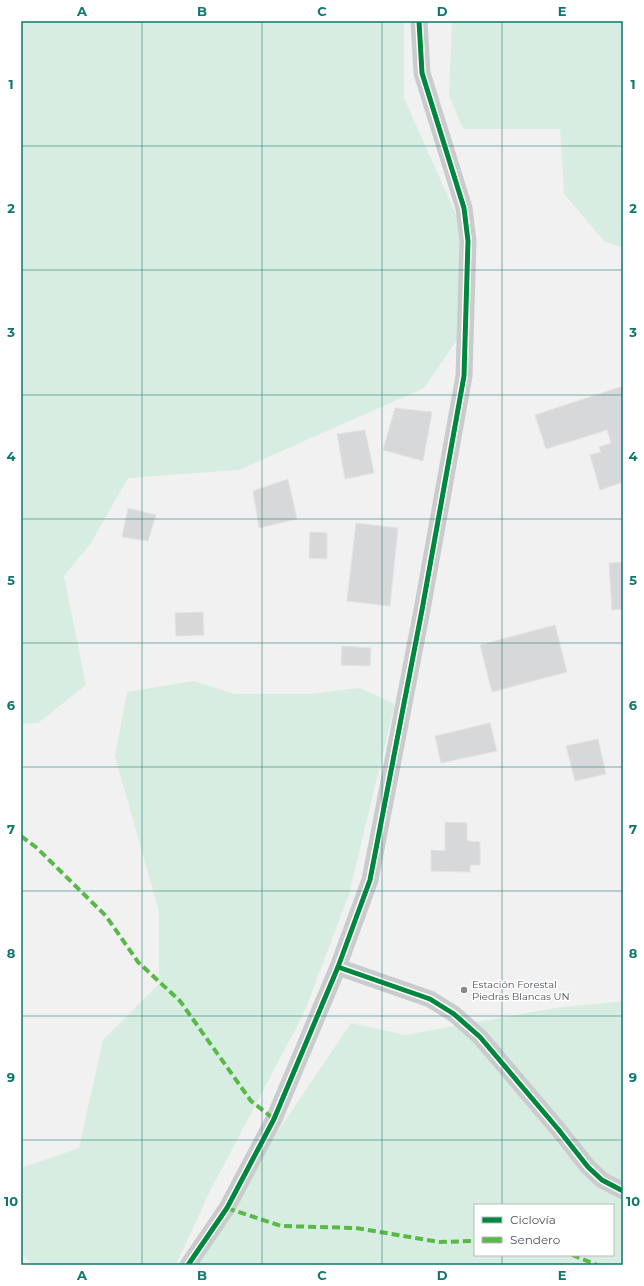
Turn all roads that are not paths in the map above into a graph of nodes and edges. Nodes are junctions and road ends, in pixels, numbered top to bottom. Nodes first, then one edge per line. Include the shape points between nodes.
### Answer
1 (419, 21) edge
2 (338, 967) junction
3 (623, 1191) edge
4 (188, 1265) edge

1 - 2 street via 422,73 464,208 468,241 464,376 370,880
2 - 3 street via 430,999 454,1014 480,1037 588,1167 602,1180
2 - 4 street via 274,1119 227,1208

